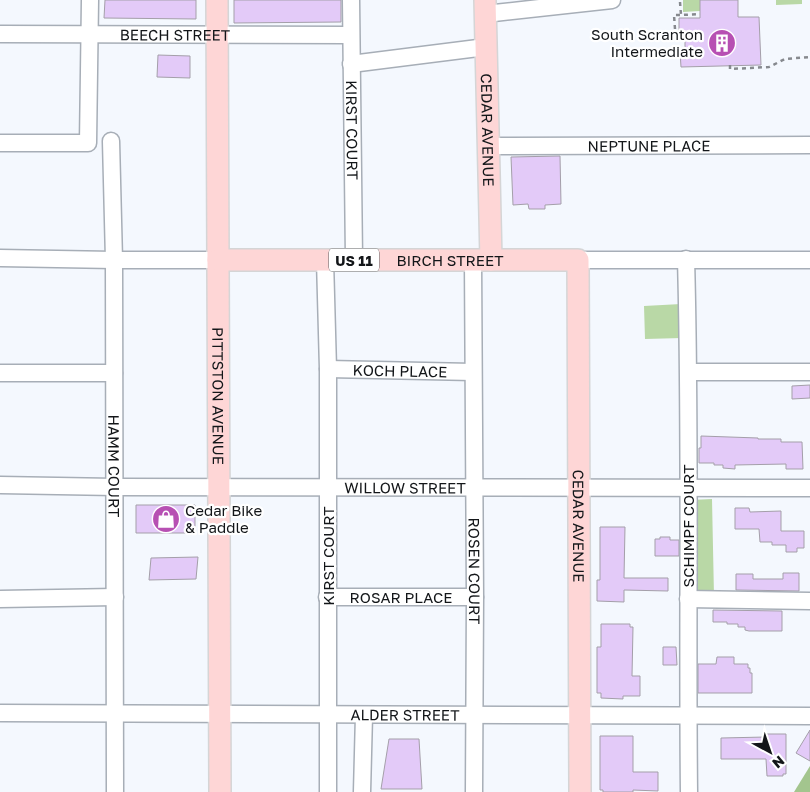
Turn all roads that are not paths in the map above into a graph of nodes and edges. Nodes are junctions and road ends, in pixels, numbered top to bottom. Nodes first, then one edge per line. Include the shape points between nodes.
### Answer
1 (90, 0) edge
2 (217, 0) edge
3 (351, 0) edge
4 (612, 0) edge
5 (485, 7) edge
6 (0, 34) edge
7 (90, 34) junction
8 (217, 35) junction
9 (350, 35) junction
10 (486, 47) junction
11 (351, 64) junction
12 (111, 140) dead end
13 (0, 143) edge
14 (810, 145) edge
15 (489, 146) junction
16 (0, 258) edge
17 (114, 260) junction
18 (218, 260) junction
19 (325, 260) junction
20 (354, 260) junction
21 (482, 260) junction
22 (578, 260) junction
23 (686, 260) junction
24 (810, 260) edge
25 (328, 369) junction
26 (473, 372) junction
27 (689, 372) junction
28 (810, 372) edge
29 (0, 373) edge
30 (114, 373) junction
31 (0, 485) edge
32 (115, 487) junction
33 (219, 487) junction
34 (329, 487) junction
35 (473, 487) junction
36 (579, 488) junction
37 (688, 488) junction
38 (810, 488) edge
39 (115, 597) junction
40 (327, 597) junction
41 (475, 598) junction
42 (0, 599) edge
43 (688, 599) junction
44 (810, 601) edge
45 (0, 713) edge
46 (114, 714) junction
47 (220, 714) junction
48 (328, 715) junction
49 (364, 715) junction
50 (474, 715) junction
51 (580, 715) junction
52 (688, 716) junction
53 (810, 716) edge
54 (115, 792) edge
55 (220, 792) edge
56 (328, 792) edge
57 (362, 792) edge
58 (474, 792) edge
59 (580, 792) edge
60 (689, 792) edge

1 - 7 street
2 - 8 main road, PITTSTON AVENUE
3 - 9 street, KIRST COURT
4 - 5 street
5 - 10 main road, CEDAR AVENUE
6 - 7 street, BEECH STREET
7 - 8 street, BEECH STREET
7 - 13 street via 88,143
8 - 9 street, BEECH STREET
8 - 18 main road, PITTSTON AVENUE
9 - 11 street, KIRST COURT
10 - 11 street
10 - 15 main road, CEDAR AVENUE
11 - 20 street, KIRST COURT
12 - 17 street, HAMM COURT
14 - 15 street, NEPTUNE PLACE
15 - 21 main road, CEDAR AVENUE
16 - 17 street, BIRCH STREET
17 - 18 street, BIRCH STREET
17 - 30 street, HAMM COURT
18 - 19 main road, BIRCH STREET / US 11
18 - 33 main road, PITTSTON AVENUE
19 - 20 main road, BIRCH STREET / US 11
19 - 25 street, KIRST COURT
20 - 21 main road, BIRCH STREET / US 11
21 - 22 main road, BIRCH STREET
21 - 26 street, ROSEN COURT
22 - 23 street, BIRCH STREET
22 - 36 main road, CEDAR AVENUE
23 - 24 street, BIRCH STREET
23 - 27 street, SCHIMPF COURT
25 - 26 street, KOCH PLACE
25 - 34 street, KIRST COURT
26 - 35 street, ROSEN COURT
27 - 28 street
27 - 37 street, SCHIMPF COURT
29 - 30 street
30 - 32 street, HAMM COURT
31 - 32 street, WILLOW STREET
32 - 33 street, WILLOW STREET
32 - 39 street, HAMM COURT
33 - 34 street, WILLOW STREET
33 - 47 main road, PITTSTON AVENUE
34 - 35 street, WILLOW STREET
34 - 40 street, KIRST COURT
35 - 36 street, WILLOW STREET
35 - 41 street, ROSEN COURT
36 - 37 street, WILLOW STREET
36 - 51 main road, CEDAR AVENUE
37 - 38 street, WILLOW STREET
37 - 43 street, SCHIMPF COURT
39 - 42 street
39 - 46 street, HAMM COURT
40 - 41 street, ROSAR PLACE
40 - 48 street, KIRST COURT
41 - 50 street, ROSEN COURT
43 - 44 street
43 - 52 street, SCHIMPF COURT
45 - 46 street, ALDER STREET
46 - 47 street, ALDER STREET
46 - 54 street, HAMM COURT
47 - 48 street, ALDER STREET
47 - 55 main road, PITTSTON AVENUE
48 - 49 street, ALDER STREET
48 - 56 street, KIRST COURT
49 - 50 street, ALDER STREET
49 - 57 street
50 - 51 street, ALDER STREET
50 - 58 street, ROSEN COURT
51 - 52 street, ALDER STREET
51 - 59 main road, CEDAR AVENUE
52 - 53 street, ALDER STREET
52 - 60 street, SCHIMPF COURT

